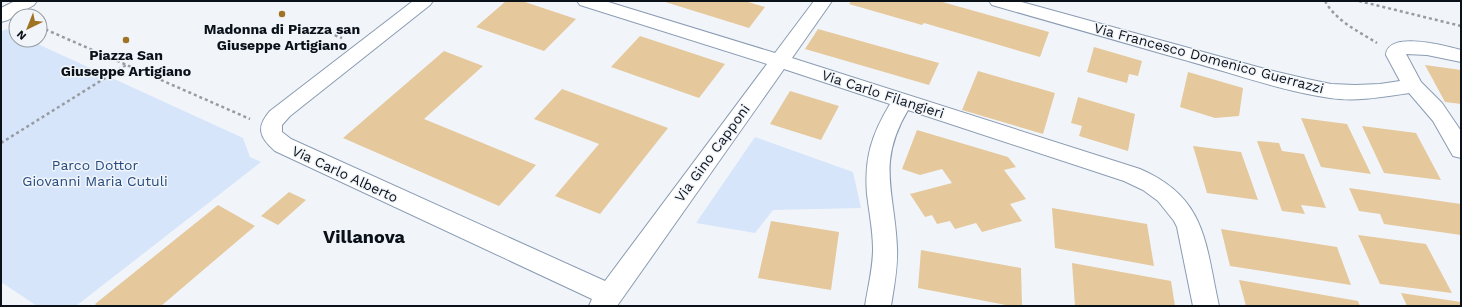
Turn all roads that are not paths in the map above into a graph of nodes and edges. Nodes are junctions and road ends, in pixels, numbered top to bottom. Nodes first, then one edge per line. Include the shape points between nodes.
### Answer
1 (28, 1) edge
2 (424, 1) edge
3 (586, 1) edge
4 (823, 1) edge
5 (998, 1) edge
6 (1, 16) edge
7 (1461, 56) edge
8 (779, 60) junction
9 (1413, 86) junction
10 (903, 101) junction
11 (1461, 150) edge
12 (606, 300) edge
13 (878, 306) edge
14 (1206, 306) edge

1 - 6 street
2 - 12 street, Via Carlo Alberto via 283,111 270,128 272,135 283,145
3 - 8 street, Via Carlo Filangieri
4 - 8 street, Via Gino Capponi
5 - 9 street, Via Francesco Domenico Guerrazzi via 1307,86 1355,92
7 - 9 street via 1407,47 1398,48 1396,55
8 - 10 street, Via Carlo Filangieri
8 - 12 street, Via Gino Capponi
9 - 11 street via 1435,108
10 - 13 street via 888,126 878,160 877,182 885,249
10 - 14 street, Via Carlo Filangieri via 1132,175 1152,184 1174,201 1184,215 1189,227

